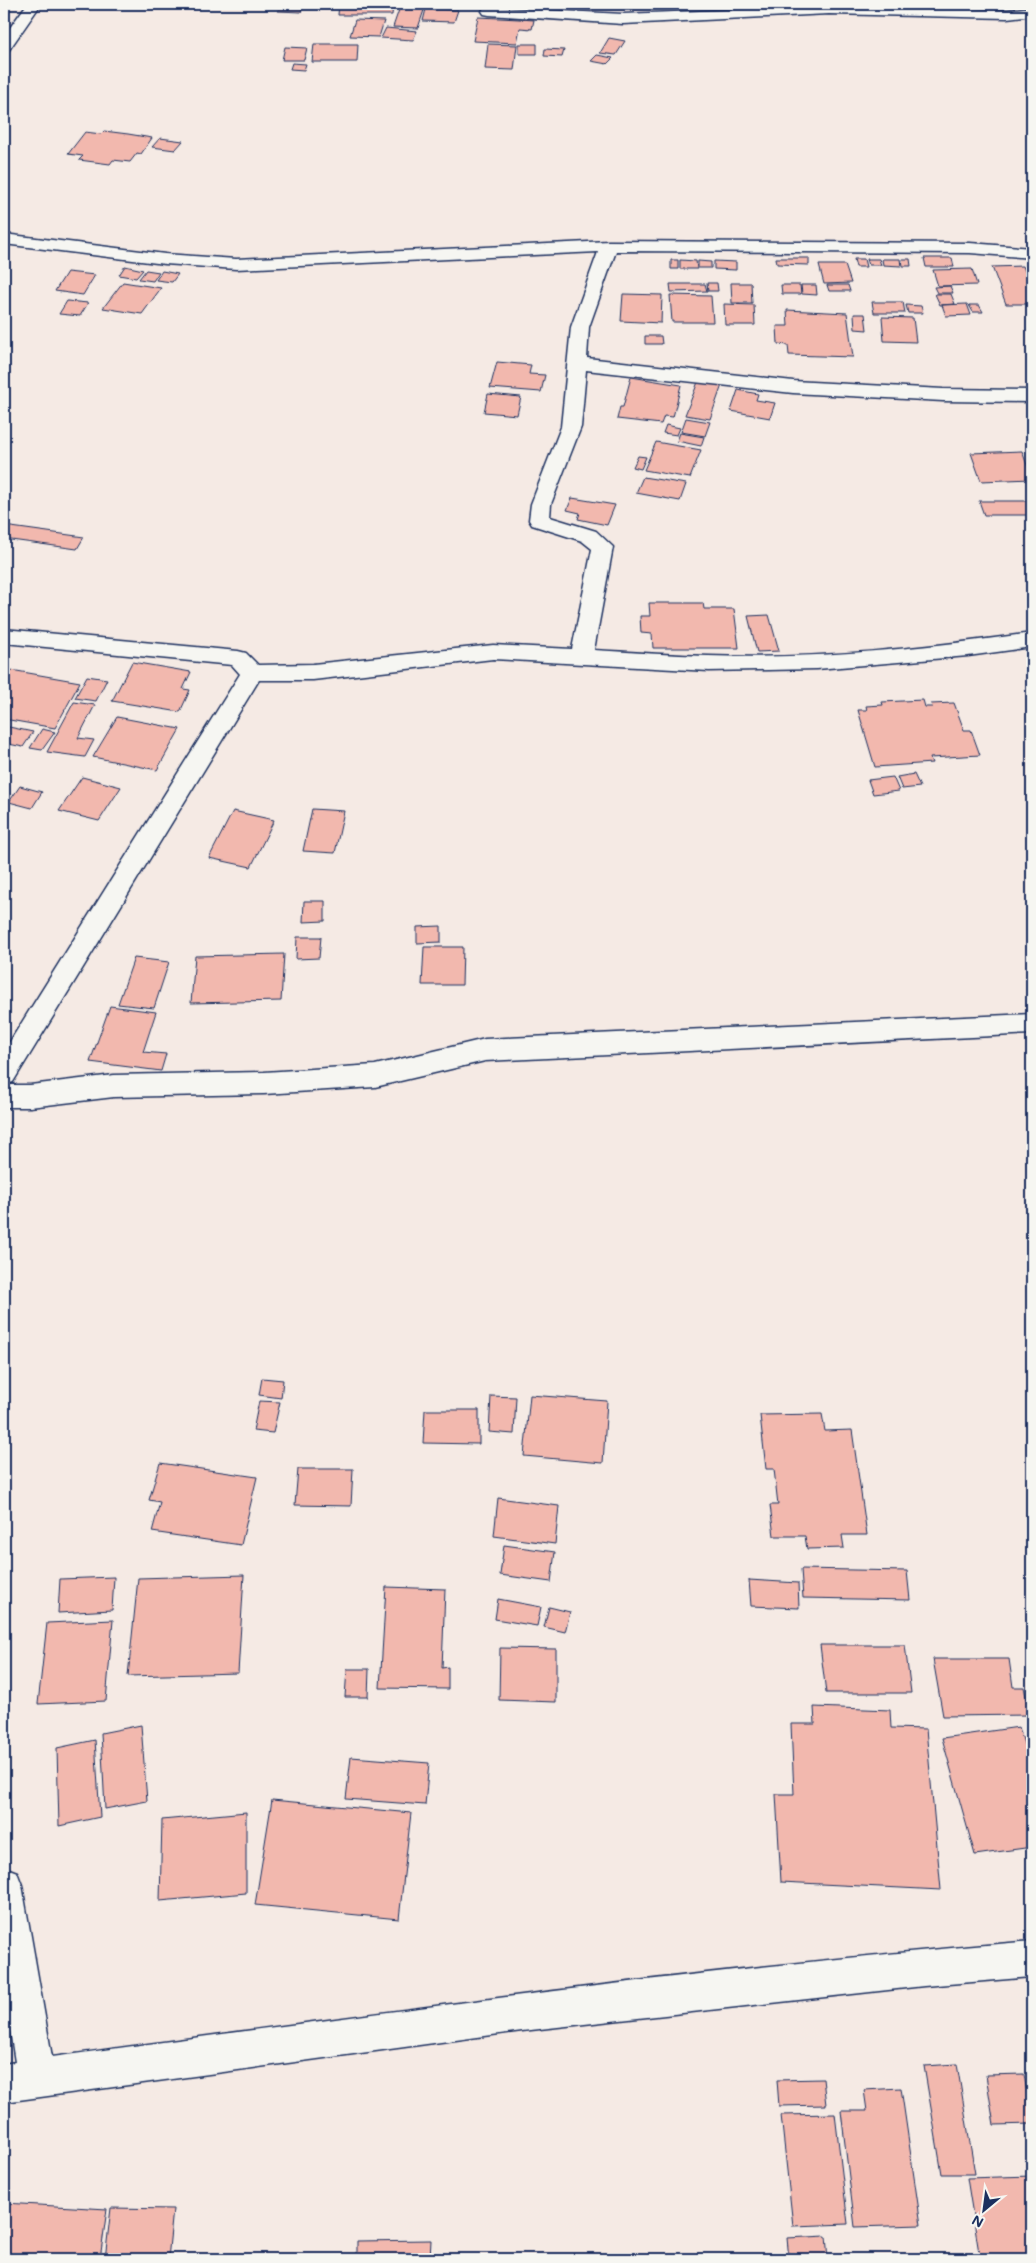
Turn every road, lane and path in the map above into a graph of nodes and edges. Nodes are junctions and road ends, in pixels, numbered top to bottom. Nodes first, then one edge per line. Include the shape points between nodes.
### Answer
1 (34, 4) edge
2 (489, 10) dead end
3 (1032, 11) edge
4 (4, 47) edge
5 (4, 240) edge
6 (610, 246) junction
7 (1032, 253) edge
8 (576, 363) junction
9 (1032, 396) edge
10 (4, 636) edge
11 (1032, 640) edge
12 (582, 657) junction
13 (252, 673) junction
14 (1032, 1024) edge
15 (4, 1074) edge
16 (4, 1096) edge
17 (4, 1885) edge
18 (1032, 1959) edge
19 (20, 2081) edge

1 - 4 street
2 - 3 street via 623,19 829,10 1007,14
5 - 6 street via 236,264
6 - 7 street via 970,248
6 - 8 street via 580,327
8 - 9 street via 792,387
8 - 12 street via 571,427 541,504 539,520 589,536 603,547
10 - 13 street via 238,658
11 - 12 street via 817,662 709,664
12 - 13 street via 494,652 313,672
13 - 15 street
14 - 16 street via 485,1050 375,1076 264,1083 114,1086
17 - 19 street
18 - 19 street via 522,2012

